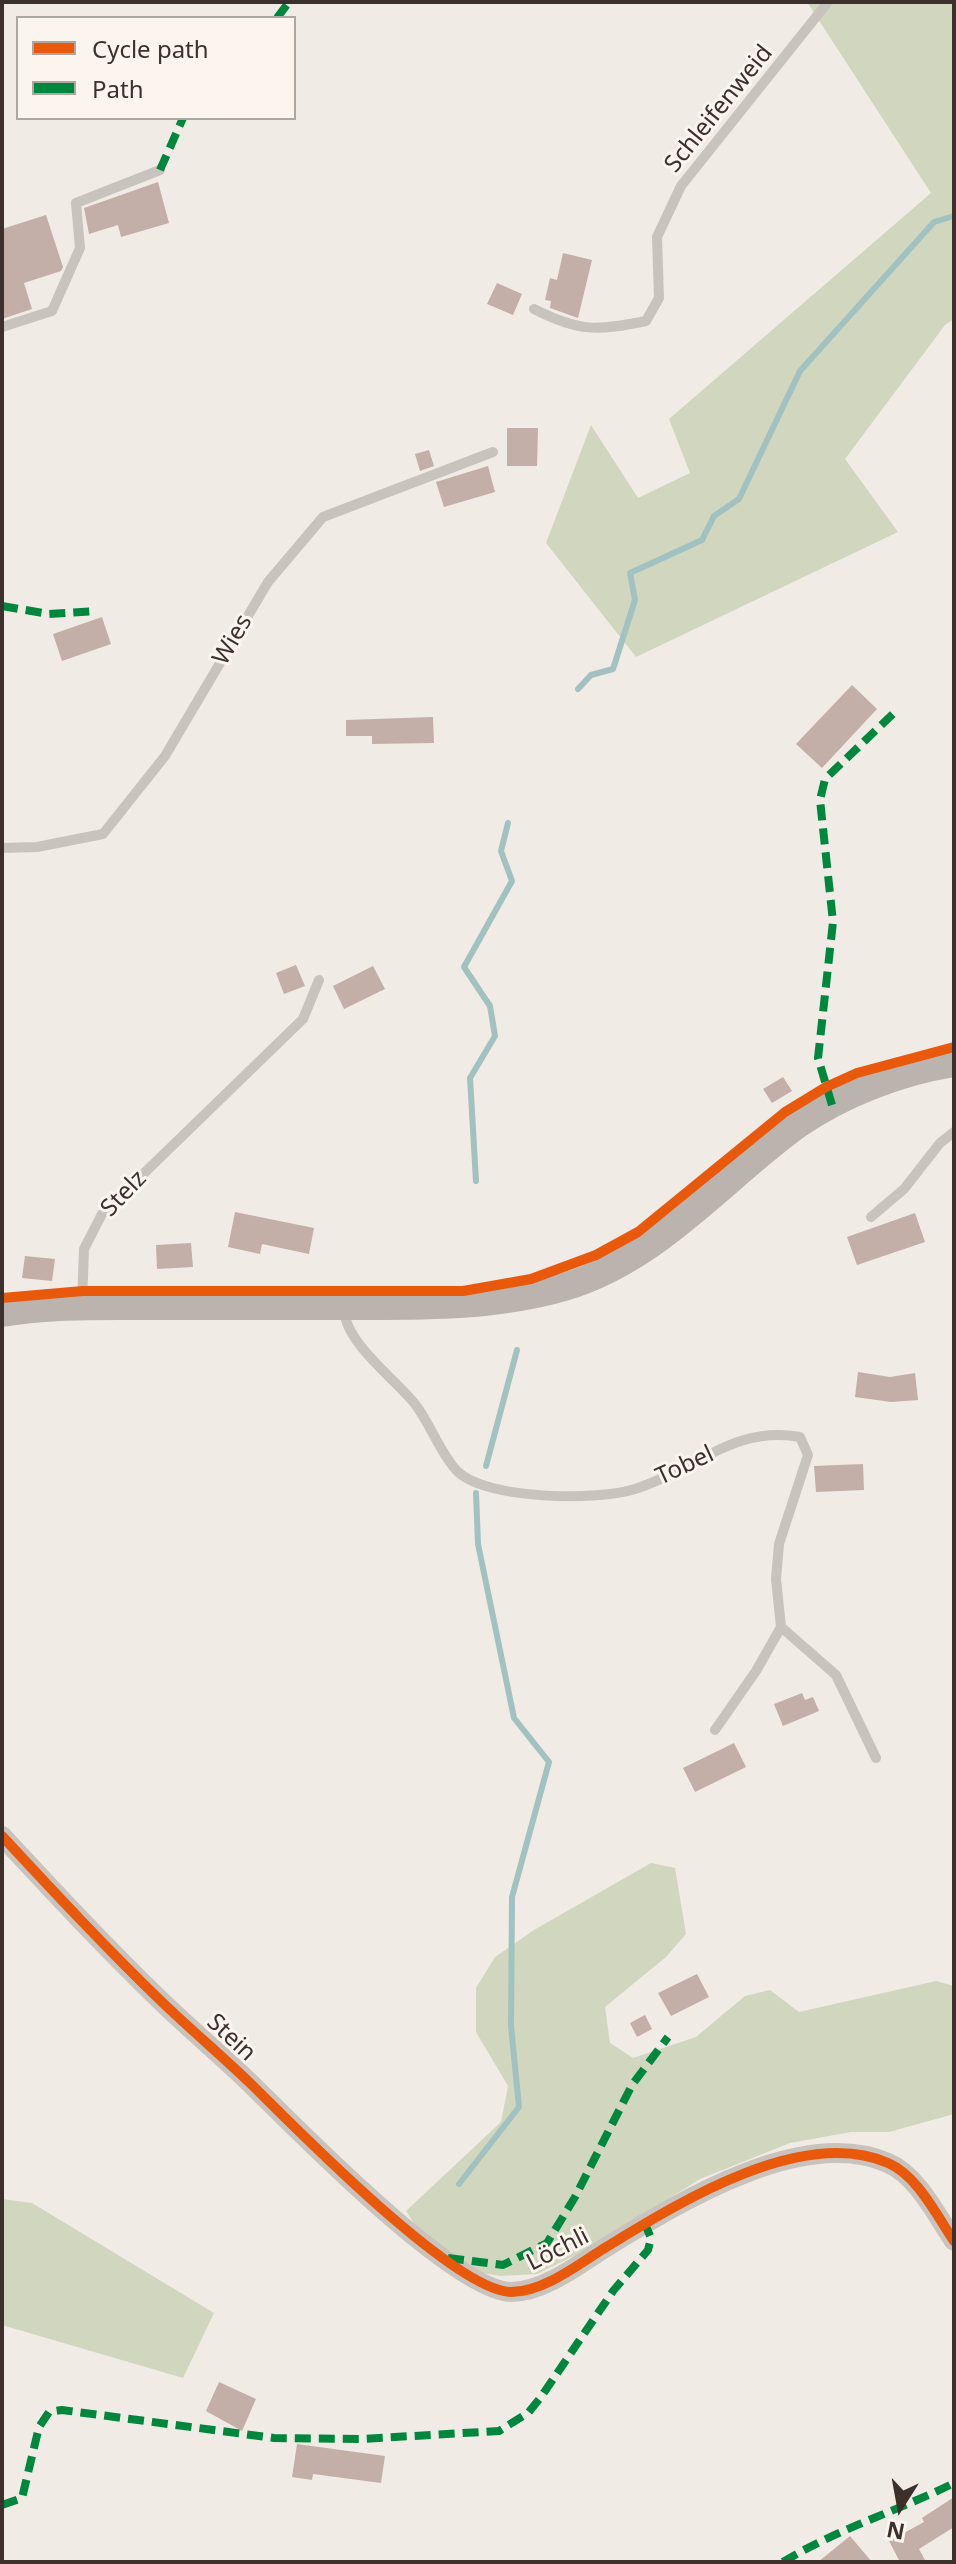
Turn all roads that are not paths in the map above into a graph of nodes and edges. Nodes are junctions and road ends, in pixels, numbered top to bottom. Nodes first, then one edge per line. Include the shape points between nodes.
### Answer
1 (828, 2) edge
2 (160, 170) dead end
3 (534, 309) dead end
4 (2, 327) edge
5 (493, 452) dead end
6 (2, 848) edge
7 (319, 980) dead end
8 (954, 1063) edge
9 (954, 1132) edge
10 (871, 1217) dead end
11 (82, 1306) junction
12 (344, 1306) junction
13 (2, 1313) edge
14 (781, 1627) junction
15 (715, 1730) dead end
16 (876, 1758) dead end
17 (2, 1836) edge
18 (954, 2241) edge
19 (444, 2258) joint

1 - 3 lane, Schleifenweid via 681,186 657,237 659,298 646,321 601,330 566,326
2 - 4 lane via 76,203 80,248 52,311
5 - 6 lane, Wies via 323,517 268,582 165,756 103,834
7 - 11 lane, Stelz via 303,1019 102,1214 84,1249
8 - 12 main road via 864,1089 801,1123 665,1234 595,1275 490,1302
9 - 10 lane via 904,1189
11 - 12 main road
11 - 13 main road
12 - 14 lane, Tobel via 352,1336 416,1406 457,1471 476,1483 517,1493 586,1496 635,1489 751,1437 800,1437 808,1455 779,1544
14 - 15 lane
14 - 16 lane via 836,1675
17 - 19 street, Stein via 161,2001 339,2173
18 - 19 street, Löchli via 915,2185 890,2163 822,2155 776,2163 699,2191 541,2284 511,2292 476,2282

